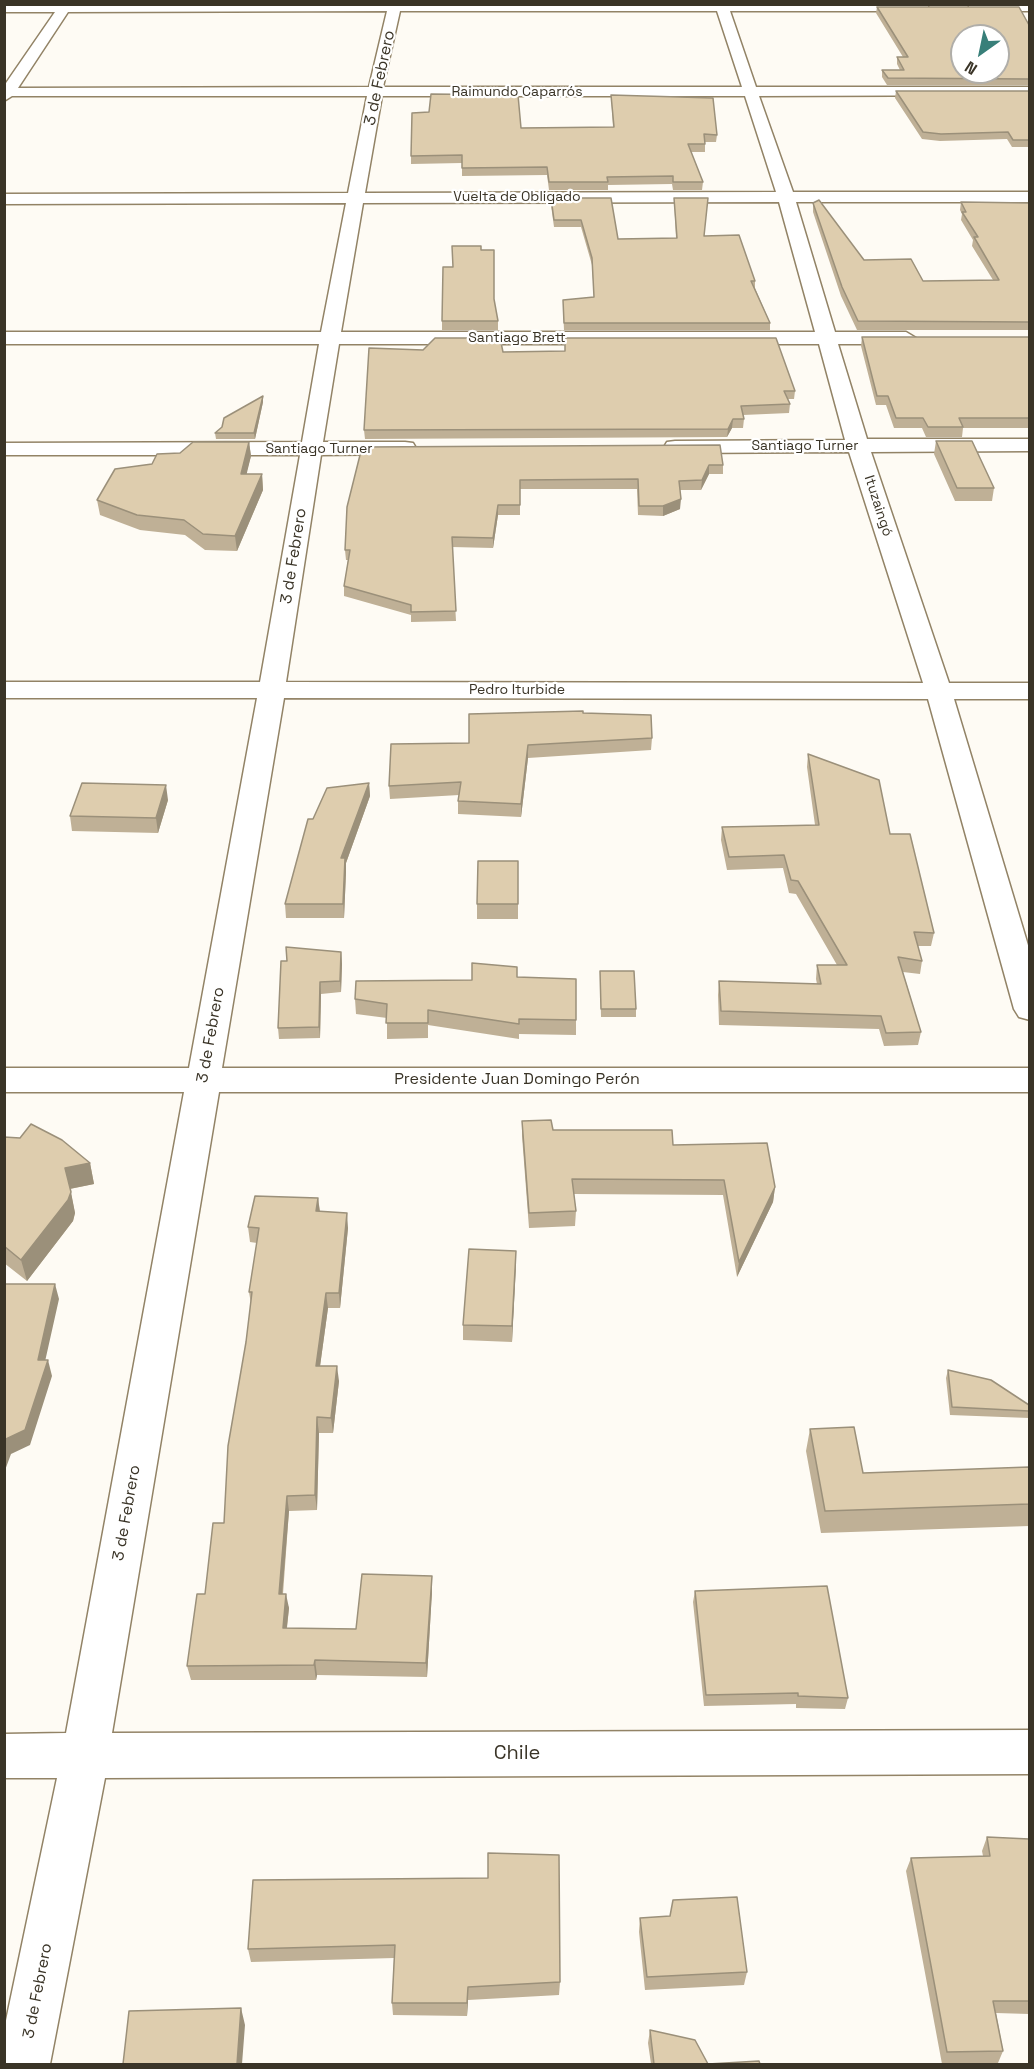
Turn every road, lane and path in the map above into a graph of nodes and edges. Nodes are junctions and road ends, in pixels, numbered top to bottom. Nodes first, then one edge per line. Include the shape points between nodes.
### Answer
1 (66, 6) edge
2 (395, 6) edge
3 (721, 6) edge
4 (935, 7) edge
5 (958, 7) edge
6 (1029, 7) edge
7 (4, 8) edge
8 (1029, 91) edge
9 (375, 92) junction
10 (749, 92) junction
11 (6, 93) edge
12 (358, 197) junction
13 (786, 197) junction
14 (1029, 197) edge
15 (4, 199) edge
16 (330, 337) junction
17 (4, 338) edge
18 (827, 338) junction
19 (922, 338) edge
20 (1029, 445) edge
21 (858, 446) junction
22 (656, 447) edge
23 (430, 448) edge
24 (4, 449) edge
25 (311, 449) junction
26 (272, 689) junction
27 (4, 690) edge
28 (939, 691) junction
29 (1029, 691) edge
30 (1029, 1009) edge
31 (4, 1080) edge
32 (203, 1080) junction
33 (1029, 1080) edge
34 (1029, 1752) edge
35 (4, 1756) edge
36 (85, 1756) junction
37 (24, 2064) edge

1 - 2 street
1 - 7 street
1 - 11 street
2 - 3 street
2 - 9 street, 3 de Febrero
3 - 4 street
3 - 10 street, Ituzaingó
5 - 6 street
8 - 10 street, Raimundo Caparrós
9 - 10 street, Raimundo Caparrós
9 - 11 street, Raimundo Caparrós
9 - 12 street, 3 de Febrero
10 - 13 street, Ituzaingó
12 - 13 street, Vuelta de Obligado
12 - 15 street, Vuelta de Obligado
12 - 16 street, 3 de Febrero
13 - 14 street, Vuelta de Obligado
13 - 18 street, Ituzaingó
16 - 17 street, Santiago Brett
16 - 18 street, Santiago Brett
16 - 25 street, 3 de Febrero
18 - 19 street, Santiago Brett
18 - 21 street, Ituzaingó
20 - 21 street, Santiago Turner
21 - 22 street, Santiago Turner
21 - 28 street, Ituzaingó
23 - 25 street, Santiago Turner
24 - 25 street, Santiago Turner
25 - 26 street, 3 de Febrero
26 - 27 street, Pedro Iturbide
26 - 28 street, Pedro Iturbide
26 - 32 street, 3 de Febrero
28 - 29 street, Pedro Iturbide
28 - 30 street, Ituzaingó
31 - 32 street, Presidente Juan Domingo Perón
32 - 33 street, Presidente Juan Domingo Perón
32 - 36 street, 3 de Febrero
34 - 36 street, Chile
35 - 36 street, Chile
36 - 37 street, 3 de Febrero

